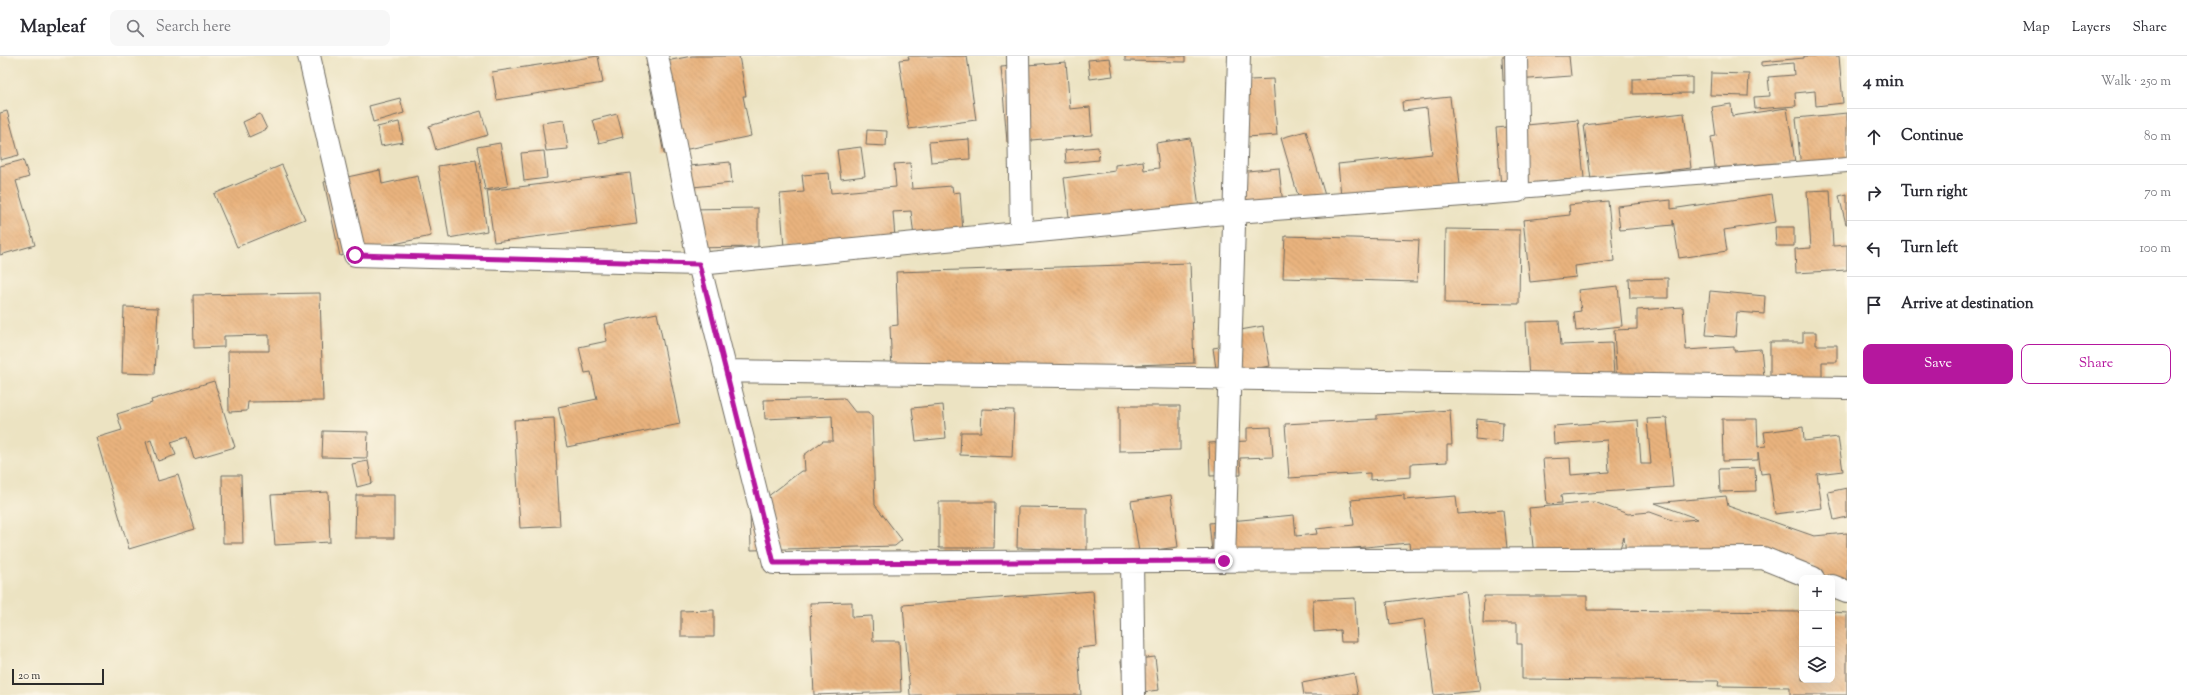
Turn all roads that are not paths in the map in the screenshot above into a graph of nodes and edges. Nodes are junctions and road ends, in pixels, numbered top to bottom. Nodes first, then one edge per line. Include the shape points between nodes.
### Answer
1 (309, 56) edge
2 (656, 56) edge
3 (1018, 56) edge
4 (1239, 56) edge
5 (1516, 56) edge
6 (1847, 165) edge
7 (1518, 191) junction
8 (1235, 212) junction
9 (1021, 233) junction
10 (699, 264) junction
11 (725, 371) junction
12 (1230, 379) junction
13 (1847, 388) edge
14 (1132, 561) junction
15 (1224, 561) junction
16 (1806, 575) edge
17 (1835, 587) edge
18 (1847, 592) edge
19 (1134, 695) edge

1 - 10 street via 355,255
2 - 10 street
3 - 9 street
4 - 8 street
5 - 7 street
6 - 7 lane
7 - 8 street
8 - 9 street
8 - 12 street
9 - 10 street
10 - 11 street
11 - 12 street
11 - 14 street via 774,563
12 - 13 street
12 - 15 street
14 - 15 street
14 - 19 street
15 - 16 street via 1763,558
17 - 18 street

